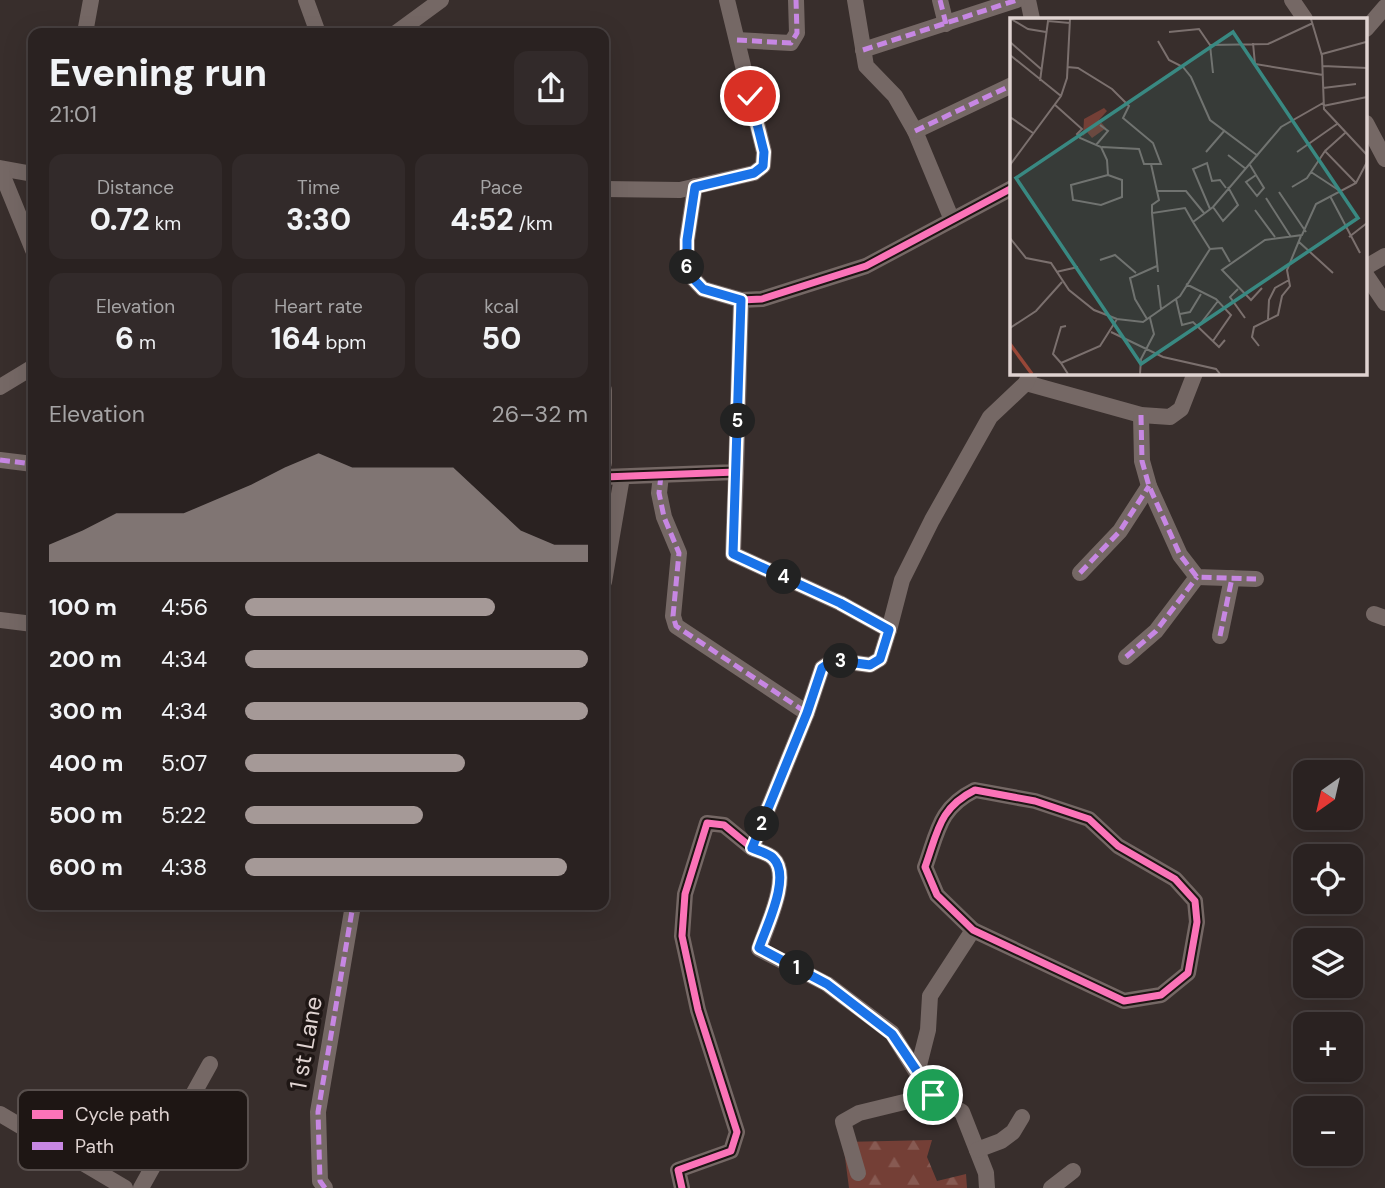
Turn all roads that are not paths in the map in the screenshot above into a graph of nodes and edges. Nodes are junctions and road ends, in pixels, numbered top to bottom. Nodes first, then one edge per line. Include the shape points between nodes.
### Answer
1 (91, 0) edge
2 (306, 0) edge
3 (441, 0) edge
4 (727, 0) edge
5 (796, 0) edge
6 (855, 0) edge
7 (940, 0) edge
8 (1017, 0) edge
9 (1028, 0) edge
10 (1292, 0) edge
11 (1385, 7) edge
12 (1032, 18) edge
13 (1304, 18) edge
14 (946, 24) junction
15 (1368, 27) edge
16 (86, 28) edge
17 (316, 28) edge
18 (403, 28) edge
19 (737, 40) junction
20 (863, 50) junction
21 (1010, 86) edge
22 (1368, 127) edge
23 (915, 131) junction
24 (1385, 159) edge
25 (0, 169) edge
26 (28, 173) edge
27 (695, 187) junction
28 (609, 189) edge
29 (1010, 189) edge
30 (952, 220) junction
31 (28, 238) edge
32 (1385, 256) edge
33 (1368, 266) edge
34 (1368, 278) edge
35 (741, 300) junction
36 (1385, 303) edge
37 (28, 370) edge
38 (1195, 374) edge
39 (1028, 378) edge
40 (0, 387) edge
41 (1141, 415) junction
42 (0, 460) edge
43 (28, 463) edge
44 (609, 471) edge
45 (736, 472) junction
46 (661, 475) junction
47 (1149, 486) junction
48 (1080, 573) dead end
49 (1197, 577) junction
50 (1232, 578) junction
51 (1256, 579) dead end
52 (0, 620) edge
53 (28, 623) edge
54 (889, 630) junction
55 (1220, 636) dead end
56 (1126, 657) dead end
57 (807, 713) junction
58 (752, 848) junction
59 (352, 910) edge
60 (973, 930) junction
61 (210, 1064) dead end
62 (917, 1073) junction
63 (196, 1090) edge
64 (933, 1095) junction
65 (0, 1114) edge
66 (1022, 1117) dead end
67 (18, 1125) edge
68 (977, 1150) junction
69 (95, 1170) edge
70 (151, 1170) edge
71 (1073, 1171) dead end
72 (858, 1173) dead end
73 (125, 1188) edge
74 (141, 1188) edge
75 (325, 1188) edge
76 (682, 1188) edge
77 (987, 1188) edge
78 (1051, 1188) edge

1 - 16 street
2 - 17 street
3 - 18 street
4 - 19 street
5 - 19 street via 797,33 791,43
6 - 20 street
7 - 14 street
8 - 14 street
9 - 12 street
10 - 13 street
11 - 15 street
14 - 20 street
19 - 27 street via 764,152 763,166 754,173
20 - 23 street via 866,66 895,96
21 - 23 street
22 - 24 street
23 - 30 street
25 - 26 street
25 - 31 street
27 - 28 street
27 - 35 street via 687,272 703,289
29 - 30 street
30 - 35 street via 866,266 762,299
32 - 33 street
34 - 36 street
35 - 45 street
37 - 40 street
38 - 41 street via 1181,409 1170,417
39 - 41 street
39 - 54 street via 990,417 932,520 902,580
41 - 47 street via 1142,461
42 - 43 street
44 - 46 street
45 - 46 street
45 - 54 street via 733,554
46 - 57 street via 664,517 679,553 676,626
47 - 48 street via 1120,531
47 - 49 street via 1180,555
49 - 50 street
49 - 56 street via 1156,631
50 - 51 street
50 - 55 street
52 - 53 street
54 - 57 street via 880,659 870,665 834,660 822,668
57 - 58 street
58 - 62 street via 772,857 780,869 780,888 759,948 827,984 892,1034
58 - 76 street via 724,825 706,823 685,894 682,936 692,985 737,1132 731,1151 678,1170
59 - 75 street, 1 st Lane via 318,1112 320,1181
60 - 60 street via 937,895 925,867 944,815 957,799 975,790 1035,801 1089,819 1118,846 1175,879 1195,901 1197,922 1188,973 1161,995 1125,1000
60 - 62 street via 930,996 928,1030
61 - 63 street
62 - 64 street
64 - 68 street via 962,1112
64 - 72 street via 859,1113 843,1122
65 - 67 street
66 - 68 street via 1001,1141
68 - 77 street
69 - 73 street
70 - 74 street
71 - 78 street

